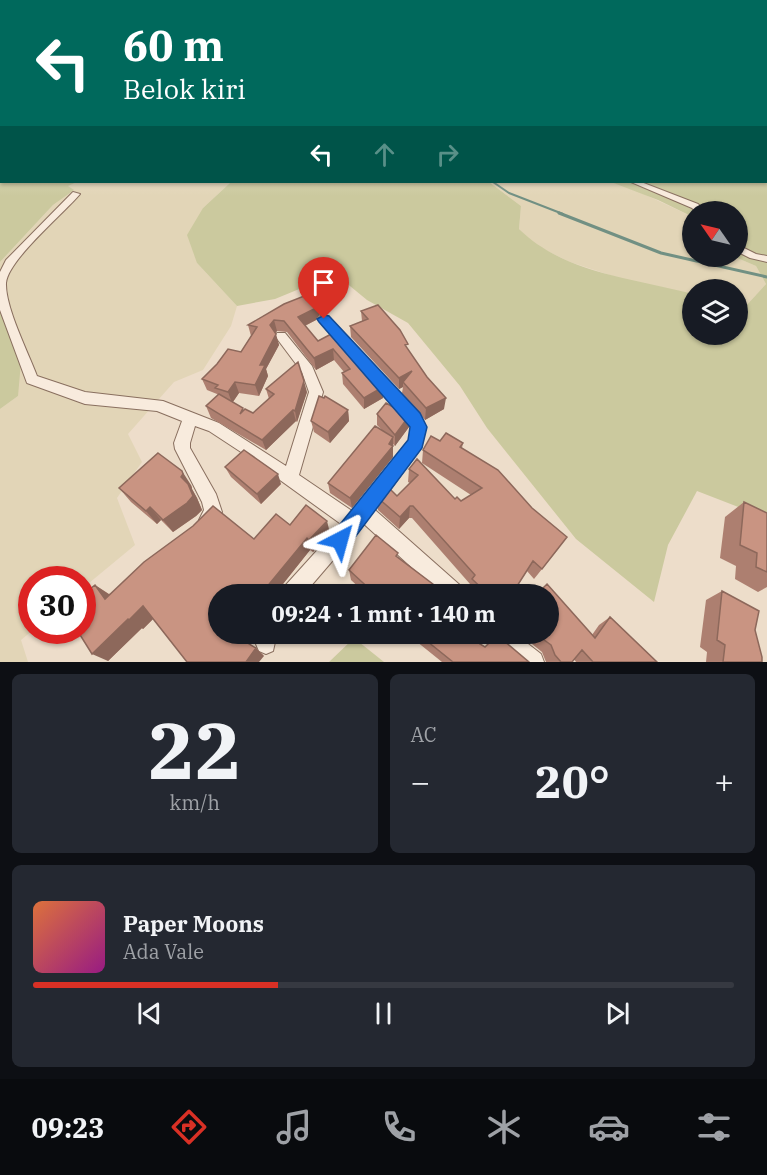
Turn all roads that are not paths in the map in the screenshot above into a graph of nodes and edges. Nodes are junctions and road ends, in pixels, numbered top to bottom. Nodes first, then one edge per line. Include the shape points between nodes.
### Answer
1 (638, 183) edge
2 (76, 194) dead end
3 (682, 201) edge
4 (748, 253) edge
5 (767, 259) edge
6 (324, 319) dead end
7 (281, 336) dead end
8 (190, 417) junction
9 (290, 477) junction
10 (359, 517) junction
11 (195, 531) edge
12 (300, 584) edge
13 (443, 584) edge
14 (511, 644) edge
15 (533, 662) edge

1 - 3 street
2 - 8 street via 10,262 1,280 2,300 28,374 68,394 158,405
4 - 5 street
6 - 10 street via 419,427 416,443
7 - 9 street via 315,381 316,392
8 - 9 street via 227,434
8 - 11 street via 183,449 213,512
9 - 10 street
10 - 12 street
10 - 13 street
14 - 15 street

